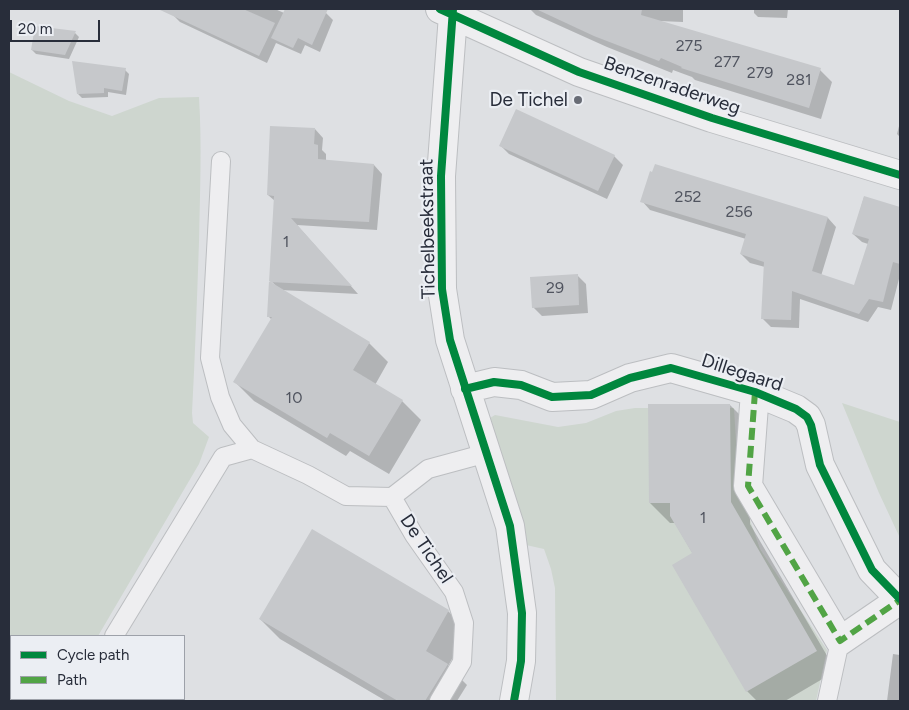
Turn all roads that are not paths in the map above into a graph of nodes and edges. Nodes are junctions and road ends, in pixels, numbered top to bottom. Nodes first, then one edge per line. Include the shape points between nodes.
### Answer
1 (446, 12) edge
2 (221, 161) dead end
3 (900, 175) edge
4 (465, 389) junction
5 (755, 392) junction
6 (252, 449) junction
7 (487, 453) junction
8 (392, 497) junction
9 (900, 599) edge
10 (115, 635) edge
11 (840, 641) junction
12 (439, 701) edge
13 (514, 701) edge
14 (827, 701) edge

1 - 3 street, Benzenraderweg via 579,72 712,118
1 - 4 street, Tichelbeekstraat via 442,289 450,340
2 - 6 lane via 210,358 220,397 232,425
4 - 5 street, Dillegaard via 494,382 521,385 552,397 591,395 630,378 671,368
4 - 7 street, Tichelbeekstraat
5 - 9 street, Dillegaard via 807,417 820,465 872,570
5 - 11 street, Dillegaard via 748,486
6 - 8 lane via 308,474 346,496
6 - 10 lane via 223,457
7 - 8 lane, De Tichel via 428,469
7 - 13 street, Tichelbeekstraat via 510,526 522,613 521,661
8 - 12 lane, De Tichel via 454,592 464,623 462,662
9 - 11 street, Dillegaard
11 - 14 lane

